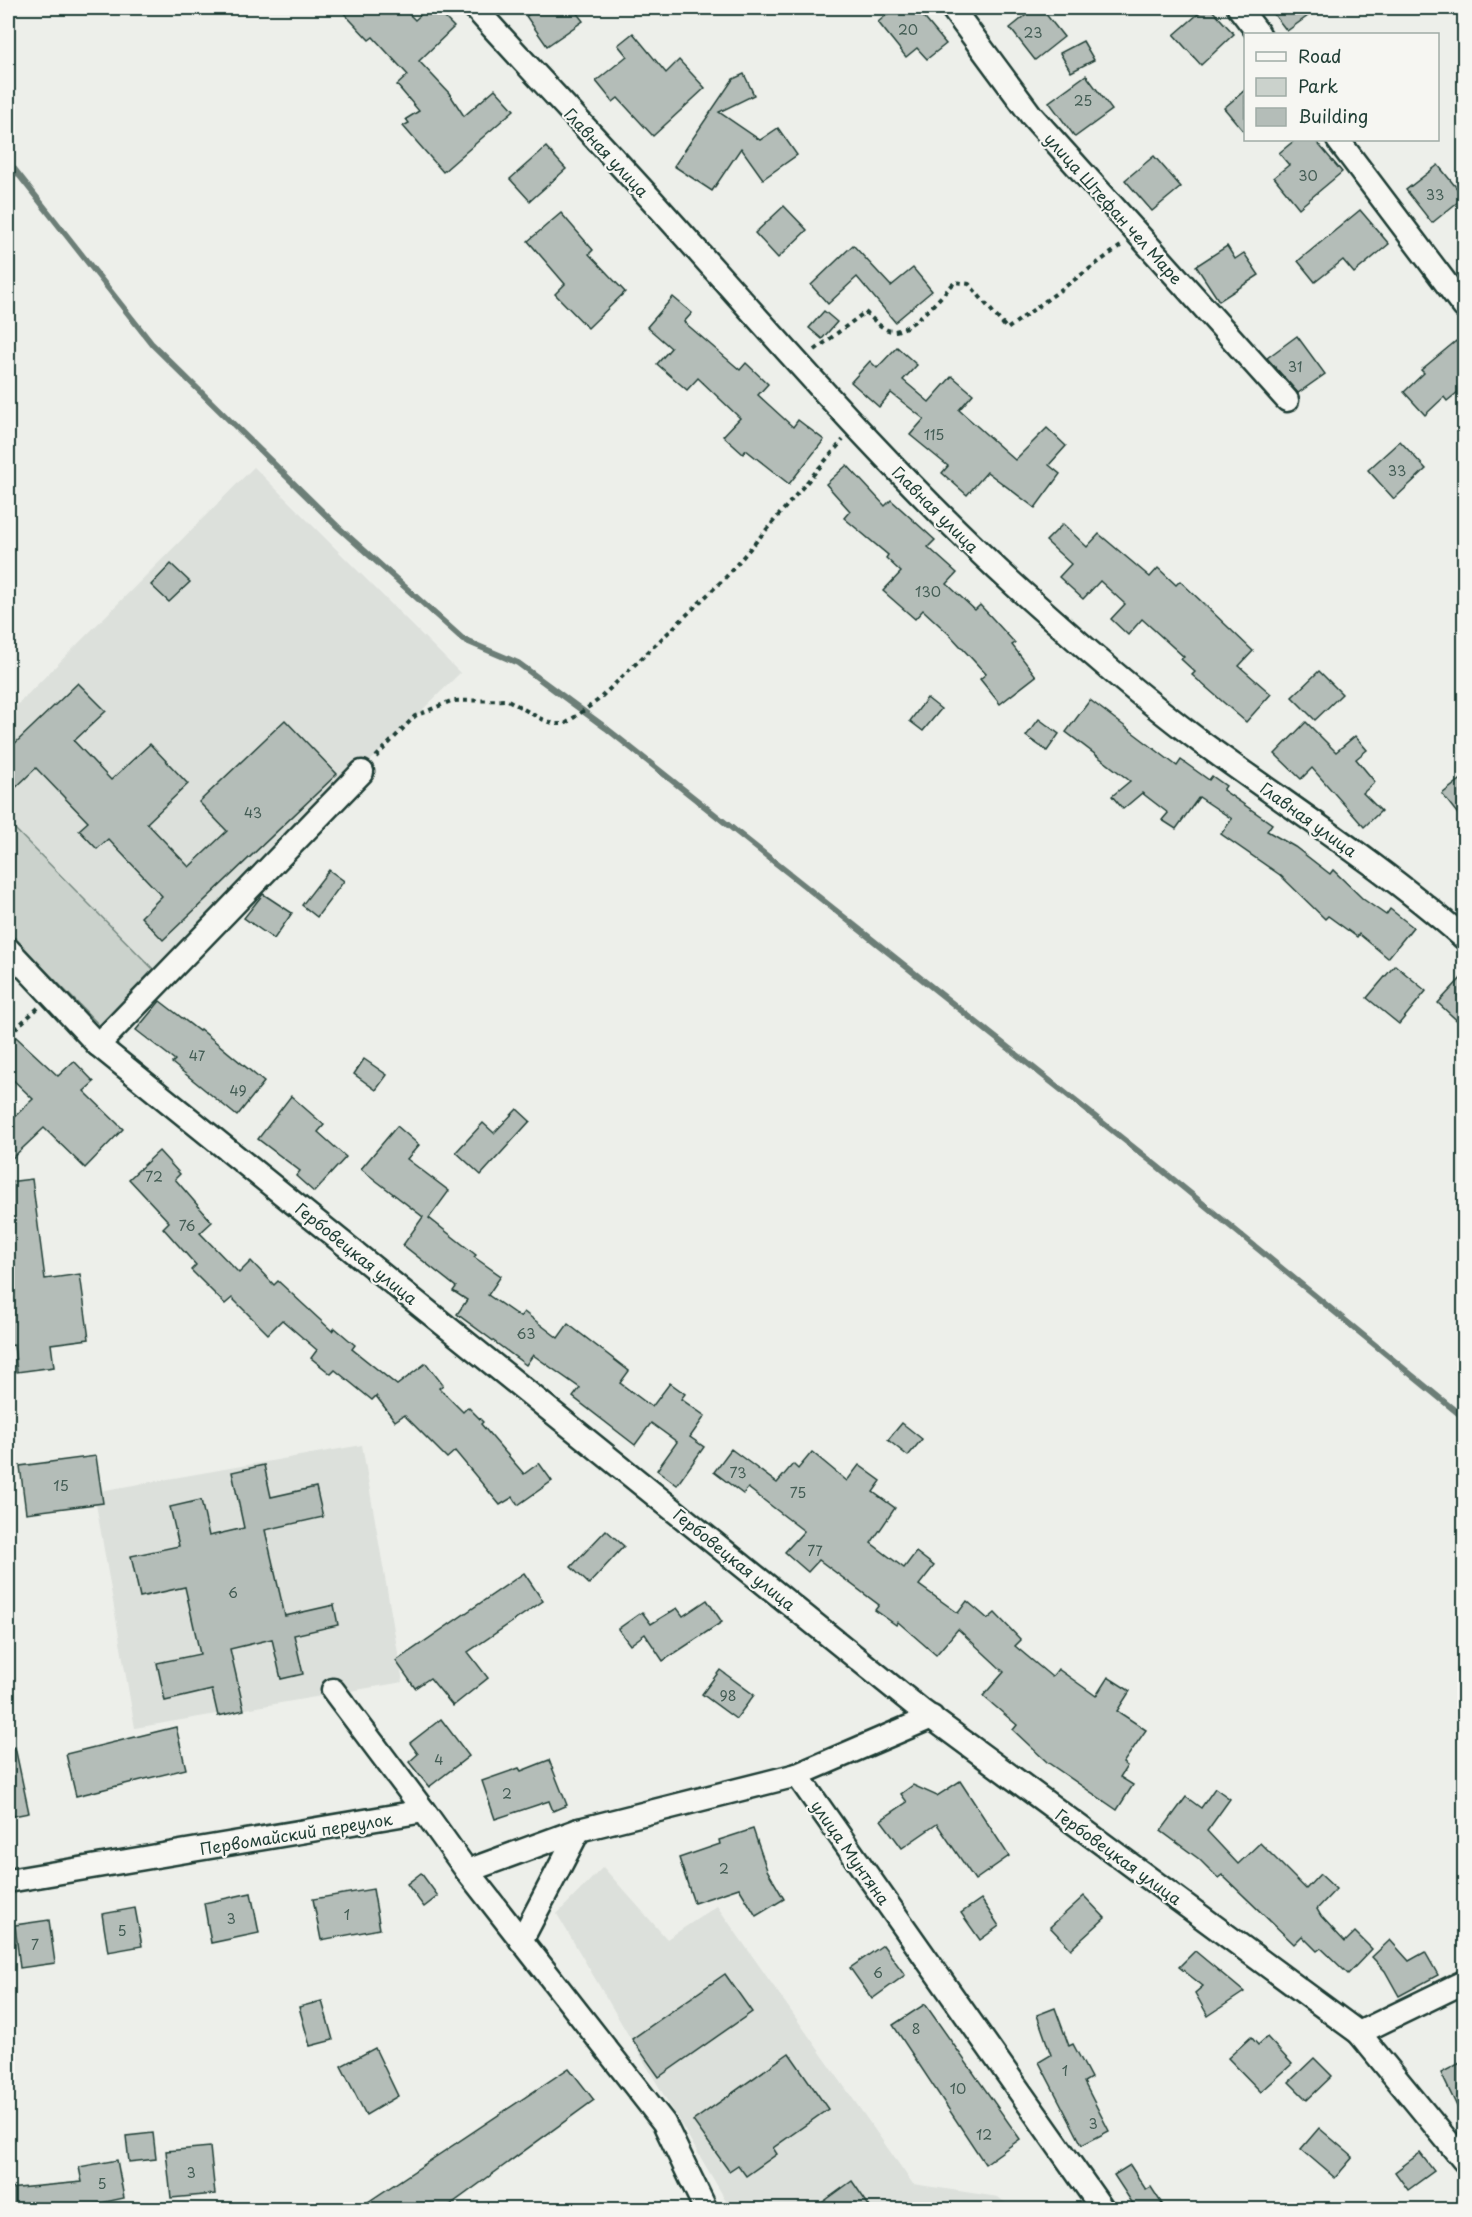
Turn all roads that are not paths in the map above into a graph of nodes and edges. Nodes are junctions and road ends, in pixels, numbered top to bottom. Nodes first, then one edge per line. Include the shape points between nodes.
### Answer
1 (475, 8) edge
2 (952, 8) edge
3 (1239, 8) edge
4 (1258, 33) edge
5 (1339, 141) edge
6 (1464, 307) edge
7 (1287, 400) dead end
8 (362, 772) road end
9 (1464, 938) edge
10 (8, 949) edge
11 (98, 1045) junction
12 (333, 1690) dead end
13 (932, 1717) junction
14 (798, 1775) junction
15 (424, 1811) junction
16 (579, 1830) junction
17 (467, 1871) junction
18 (8, 1881) edge
19 (521, 1941) junction
20 (1464, 1982) edge
21 (1359, 2033) junction
22 (1464, 2161) edge
23 (706, 2210) edge
24 (1104, 2210) edge

1 - 9 street, Главная улица via 660,208 796,364 927,502 1021,591 1102,663 1198,739 1421,900
2 - 7 street, улица Штефан чел Маре via 1031,115
3 - 4 street
5 - 6 street
8 - 11 street
10 - 11 street, Гербовецкая улица
11 - 13 street, Гербовецкая улица
12 - 15 street
13 - 14 street
13 - 21 street, Гербовецкая улица
14 - 16 street
14 - 24 street, улица Мунтяна
15 - 17 street
15 - 18 street, Первомайский переулок
16 - 17 street
16 - 19 street
17 - 19 street
19 - 23 street via 664,2123
20 - 21 street
21 - 22 street, Гербовецкая улица

